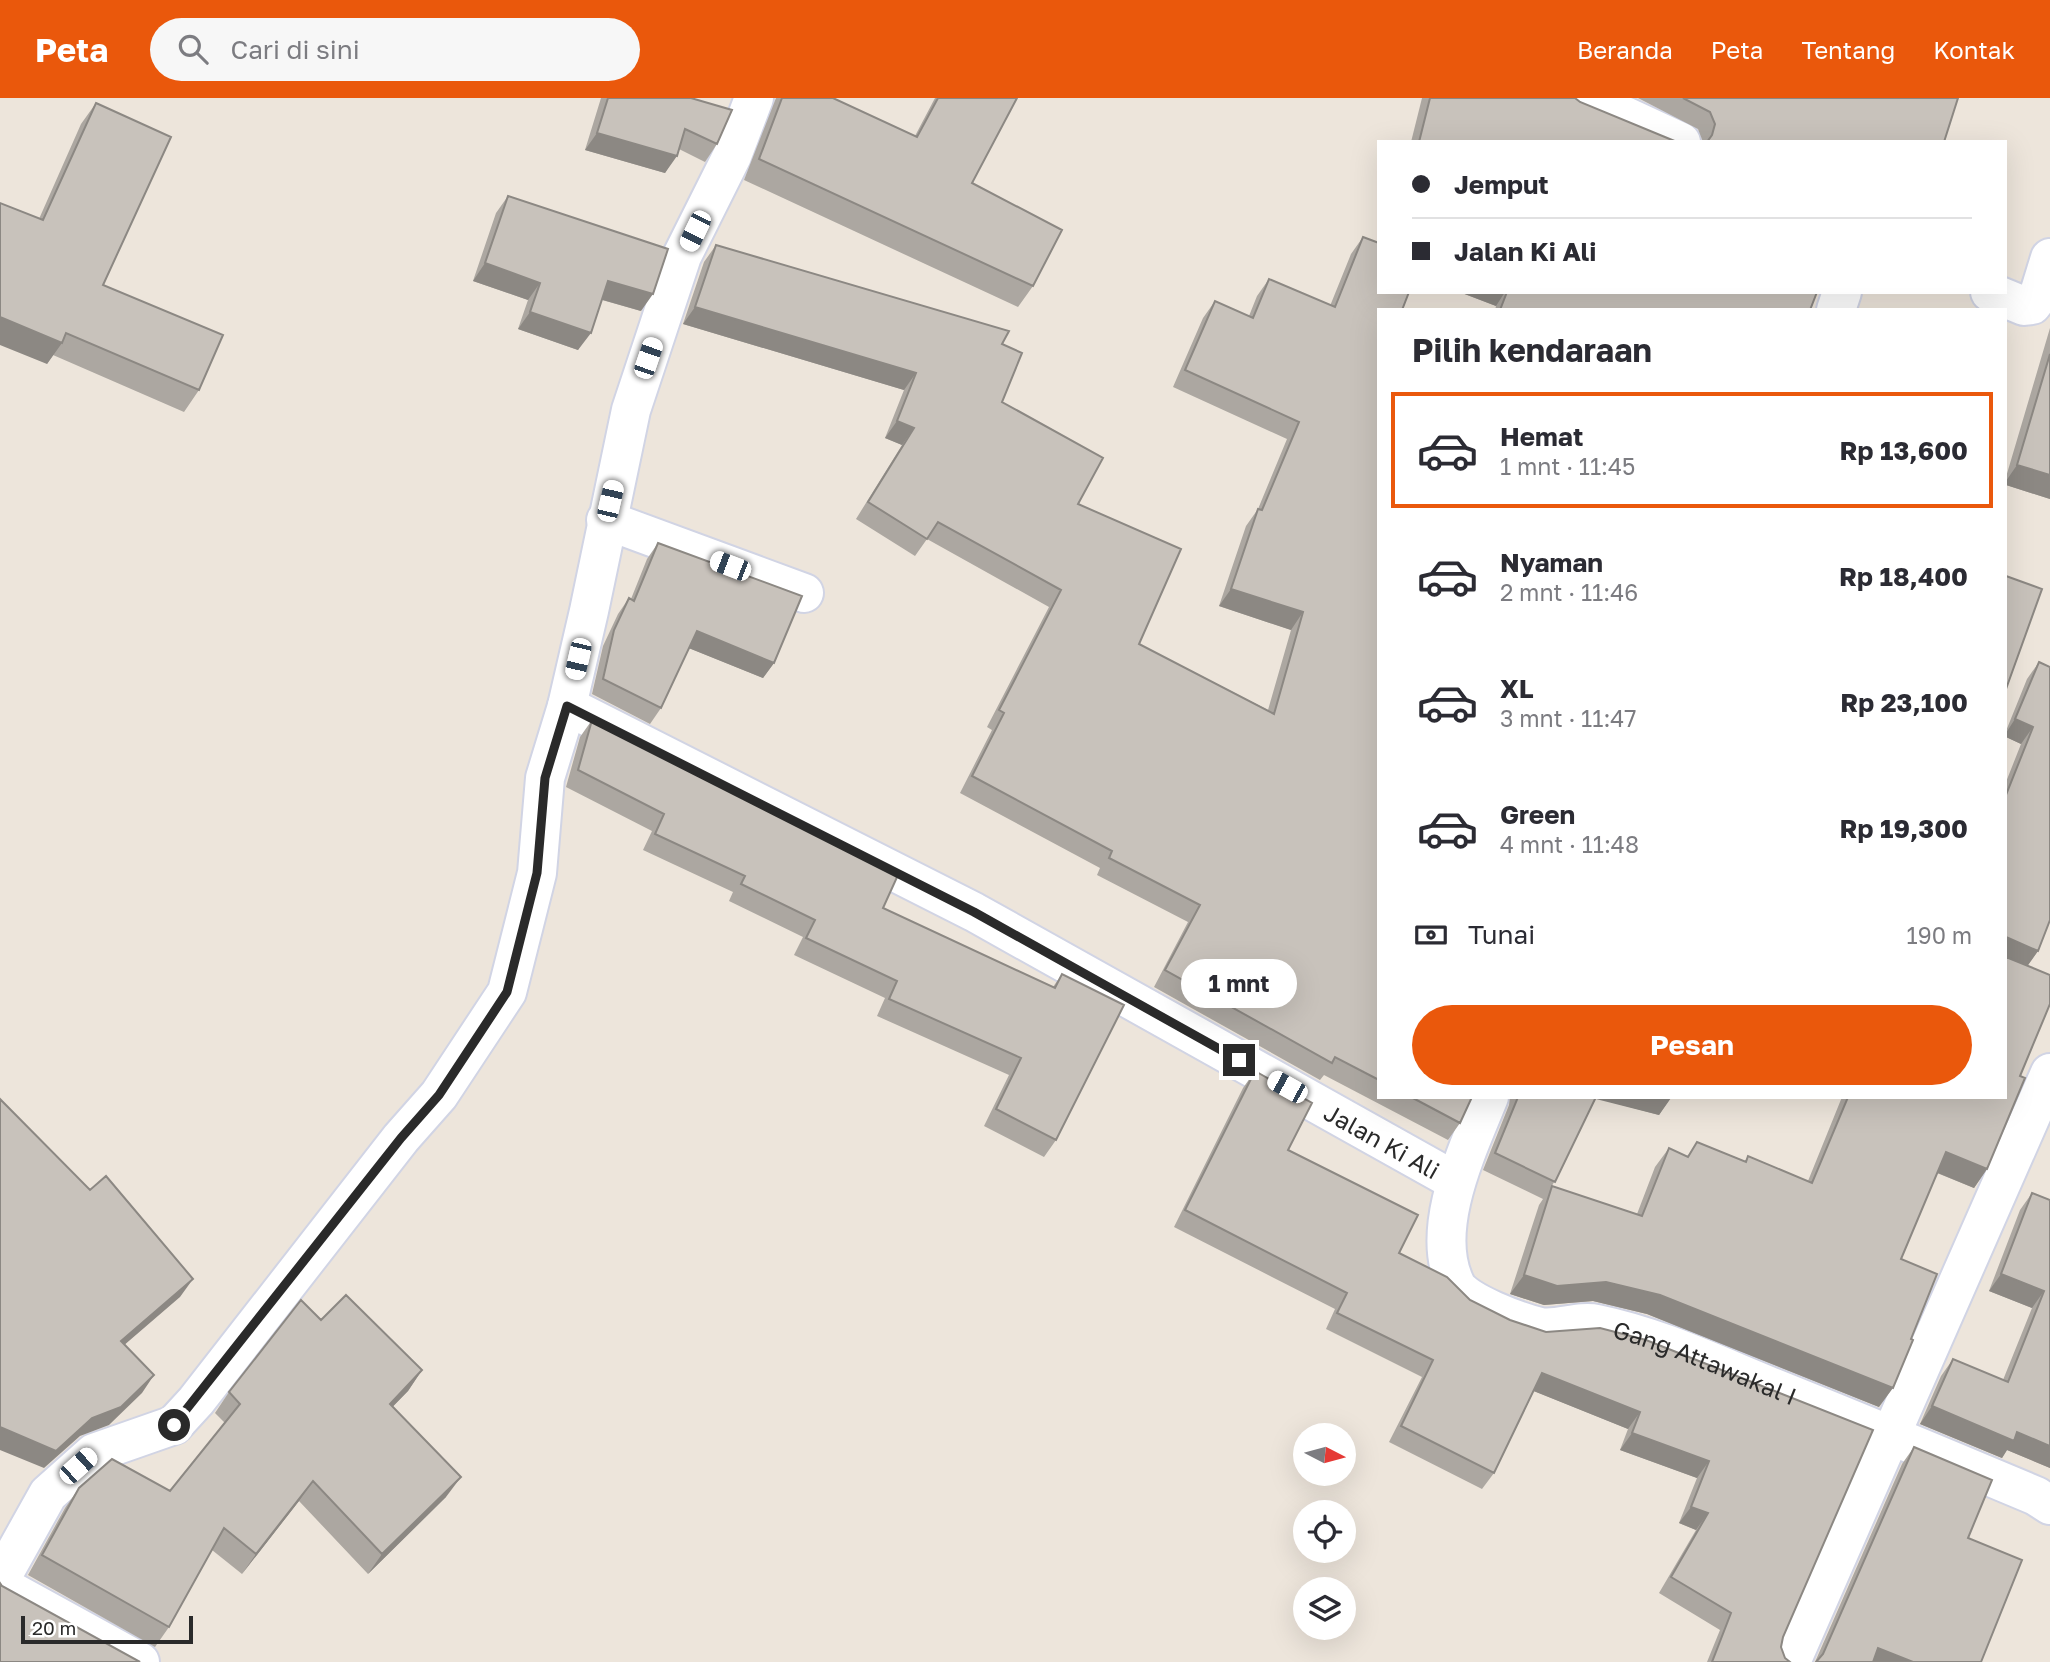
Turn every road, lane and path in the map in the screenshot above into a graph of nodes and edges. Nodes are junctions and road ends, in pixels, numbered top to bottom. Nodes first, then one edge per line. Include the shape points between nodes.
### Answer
1 (754, 98) edge
2 (1576, 98) edge
3 (1677, 140) edge
4 (2050, 258) edge
5 (1995, 294) edge
6 (606, 520) junction
7 (804, 593) dead end
8 (567, 706) junction
9 (2050, 1073) edge
10 (1488, 1099) edge
11 (1455, 1181) junction
12 (1891, 1435) junction
13 (2050, 1505) edge
14 (0, 1582) edge
15 (140, 1662) edge
16 (1791, 1662) edge

1 - 6 street via 732,156 682,256 631,410
2 - 3 street
4 - 5 street via 2032,305
6 - 7 street
6 - 8 street
8 - 11 street, Jalan Ki Ali via 974,912
8 - 14 street via 545,778 537,873 507,992 439,1095 196,1401 174,1425 93,1453 48,1494
9 - 12 street
10 - 11 street, Gang Attawakal I
11 - 12 street, Gang Attawakal I via 1448,1257 1456,1286 1468,1299 1541,1327 1595,1323 1663,1343
12 - 13 street, Gang Attawakal I
12 - 16 street
14 - 15 street

